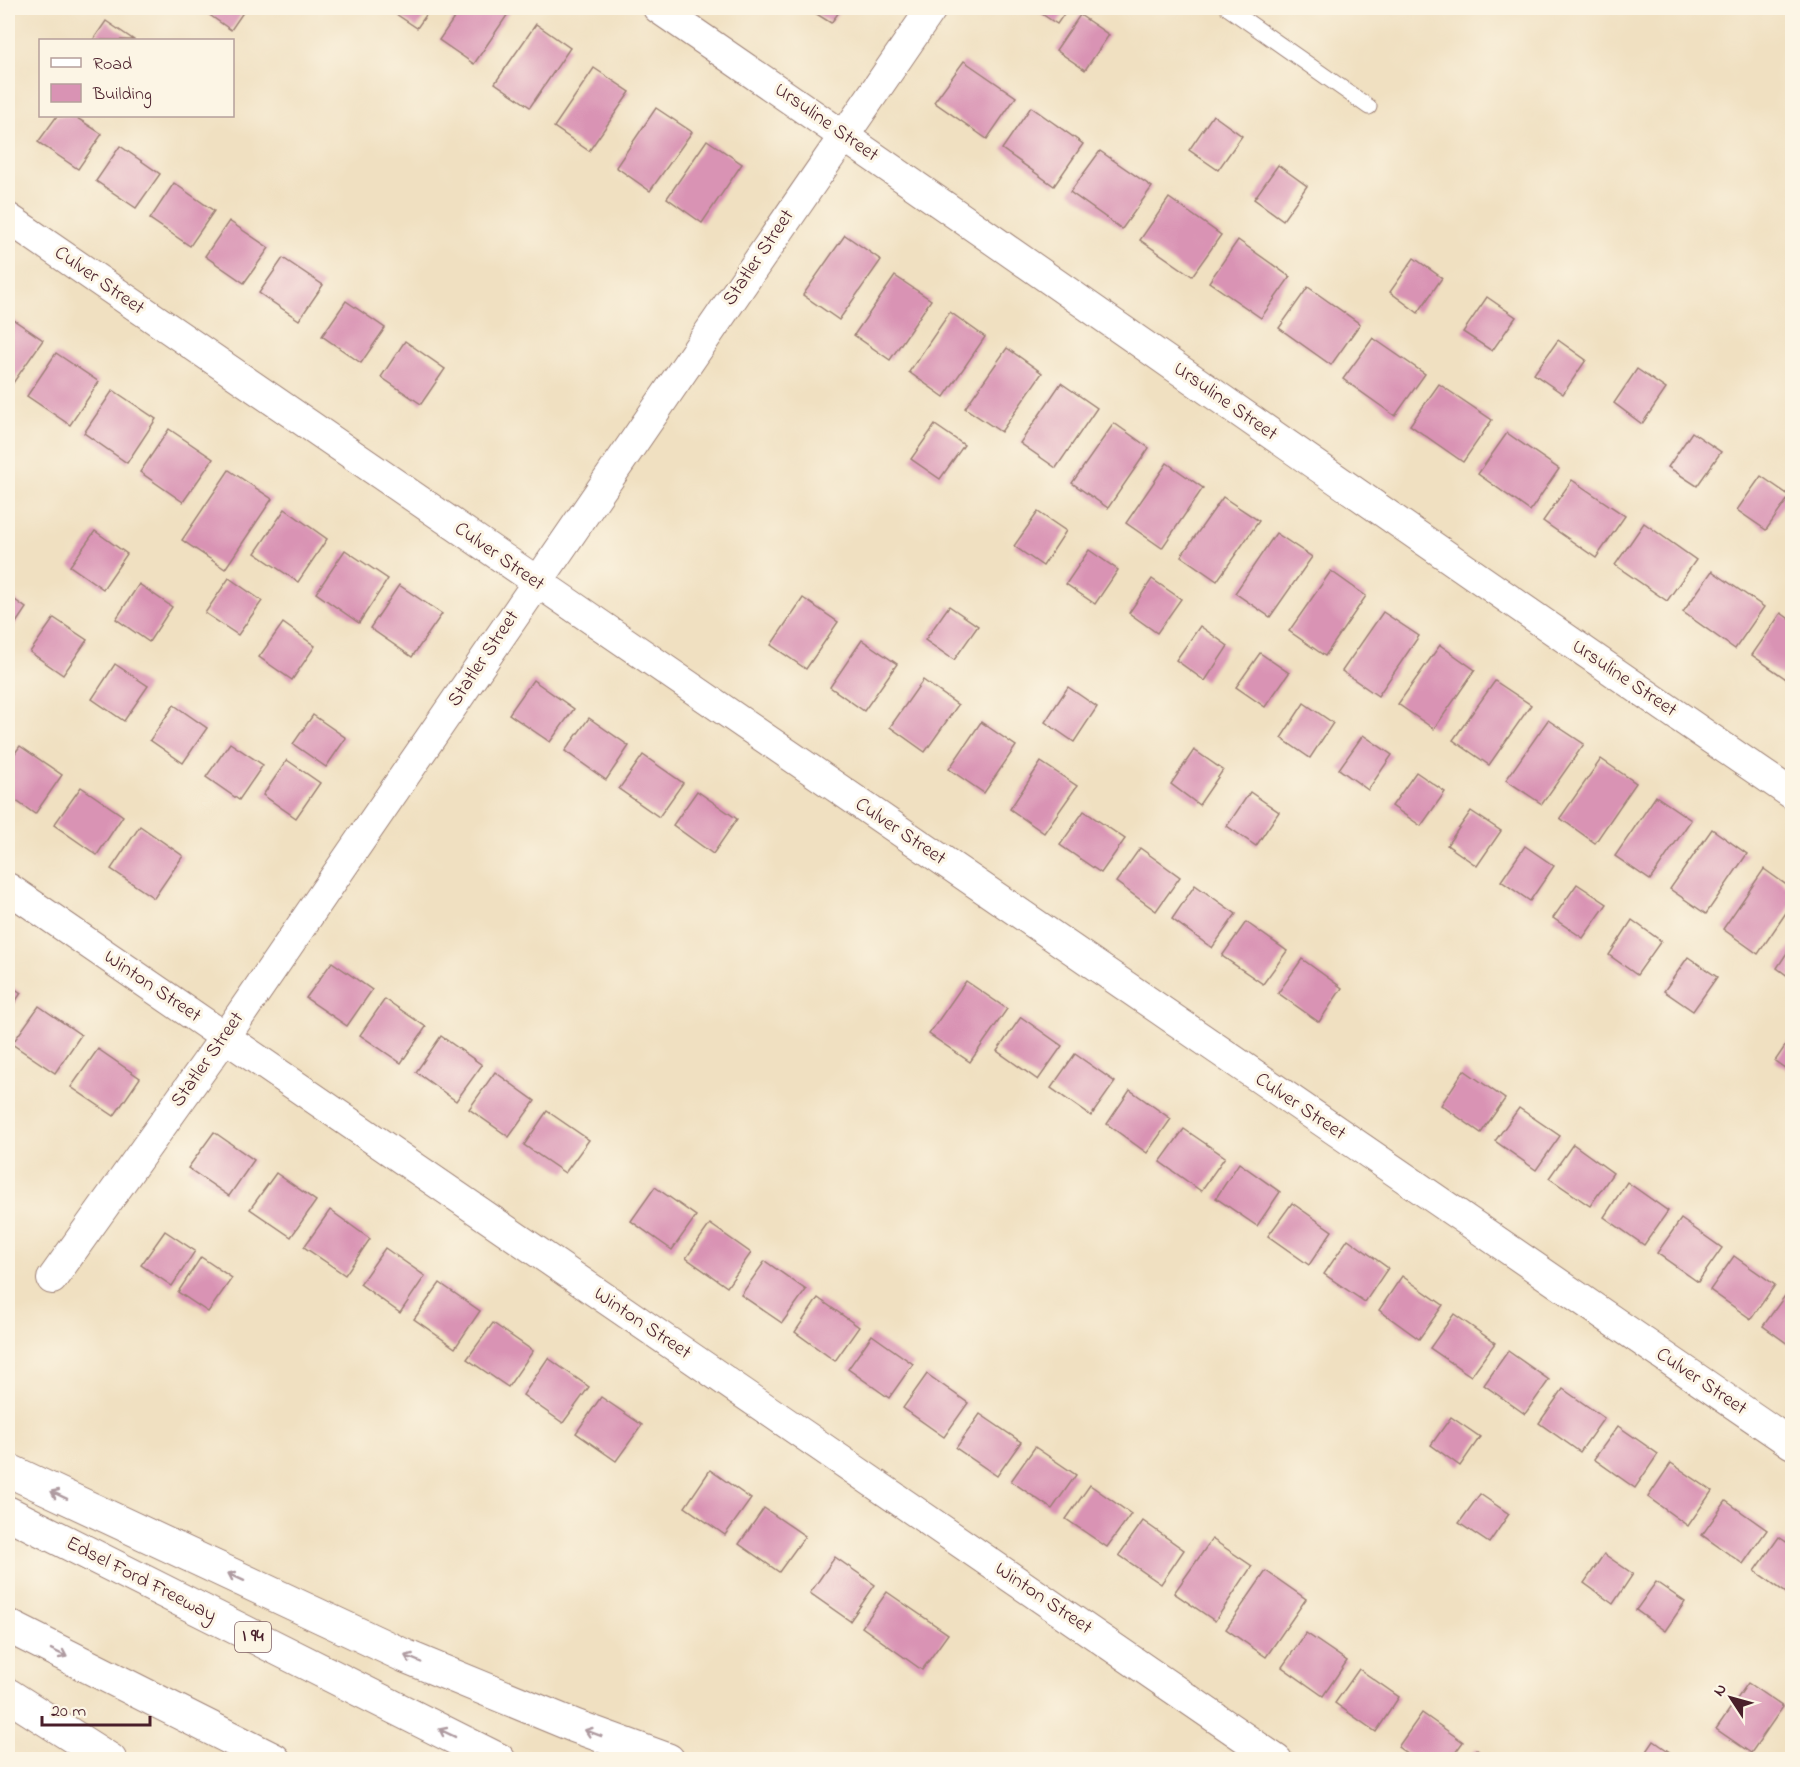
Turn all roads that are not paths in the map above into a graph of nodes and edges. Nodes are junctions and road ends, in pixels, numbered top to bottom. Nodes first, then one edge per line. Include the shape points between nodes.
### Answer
1 (658, 8) edge
2 (932, 8) edge
3 (1228, 8) edge
4 (1369, 107) dead end
5 (843, 135) junction
6 (8, 218) edge
7 (536, 582) junction
8 (1792, 794) edge
9 (8, 888) edge
10 (225, 1037) junction
11 (52, 1279) dead end
12 (1792, 1444) edge
13 (8, 1470) edge
14 (8, 1513) edge
15 (8, 1626) edge
16 (8, 1695) edge
17 (110, 1760) edge
18 (274, 1760) edge
19 (499, 1760) edge
20 (668, 1760) edge
21 (1277, 1760) edge

1 - 5 street, Ursuline Street
2 - 5 street, Statler Street
3 - 4 lane
5 - 7 street, Statler Street
5 - 8 street, Ursuline Street
6 - 7 street, Culver Street
7 - 10 street, Statler Street
7 - 12 street, Culver Street
9 - 10 street, Winton Street
10 - 11 street, Statler Street
10 - 21 street, Winton Street
20 -> 13 highway via 405,1656
19 -> 14 highway, Edsel Ford Freeway / I 94
15 -> 18 highway
16 - 17 highway

